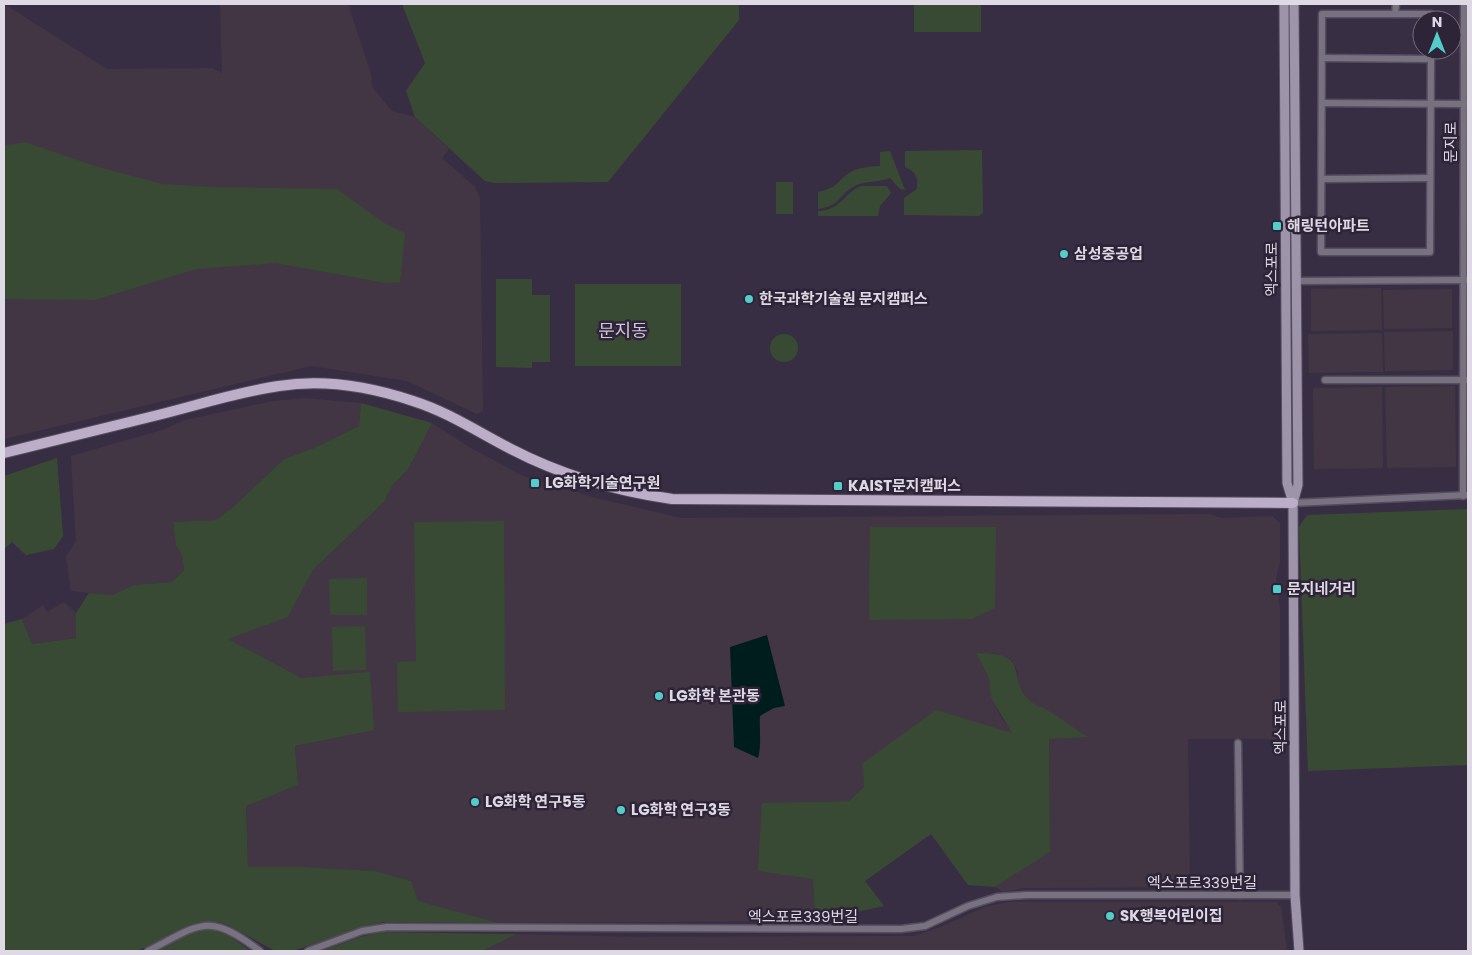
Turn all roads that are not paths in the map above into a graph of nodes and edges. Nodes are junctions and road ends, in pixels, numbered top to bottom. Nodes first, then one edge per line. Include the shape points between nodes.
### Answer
1 (1284, 4) edge
2 (1294, 4) edge
3 (1396, 4) edge
4 (1464, 4) edge
5 (1396, 14) junction
6 (1412, 14) edge
7 (1322, 58) junction
8 (1412, 60) edge
9 (1431, 60) edge
10 (1322, 102) junction
11 (1431, 104) junction
12 (1464, 104) junction
13 (1430, 178) junction
14 (1322, 179) junction
15 (1466, 280) edge
16 (1295, 281) junction
17 (1325, 380) dead end
18 (1466, 380) edge
19 (4, 453) edge
20 (1466, 495) edge
21 (1293, 503) junction
22 (1238, 744) dead end
23 (1240, 895) junction
24 (1295, 895) junction
25 (148, 951) edge
26 (260, 951) edge
27 (308, 951) edge
28 (1299, 951) edge

1 - 21 main road, 엑스포로 via 1287,483
2 - 16 main road, 엑스포로
3 - 5 street
4 - 12 street, 문지로
5 - 6 street
5 - 7 street via 1322,14
7 - 8 street
7 - 10 street
9 - 11 street
10 - 11 street
10 - 14 street
11 - 12 street
11 - 13 street
12 - 15 street, 문지로
13 - 14 street
13 - 14 street via 1430,252 1321,252
15 - 16 street
15 - 18 street, 문지로
16 - 21 main road, 엑스포로 via 1298,485
17 - 18 street
18 - 20 street, 문지로
19 - 21 main road via 231,396 280,386 323,384 361,387 414,401 564,472 610,488 672,499
20 - 21 street, 문지로
21 - 24 main road, 엑스포로
22 - 23 street
23 - 24 street, 엑스포로339번길
23 - 27 street, 엑스포로339번길 via 996,897 925,926 901,929 387,927 362,931
24 - 28 main road, 엑스포로
25 - 26 street via 195,928 213,925 232,932

